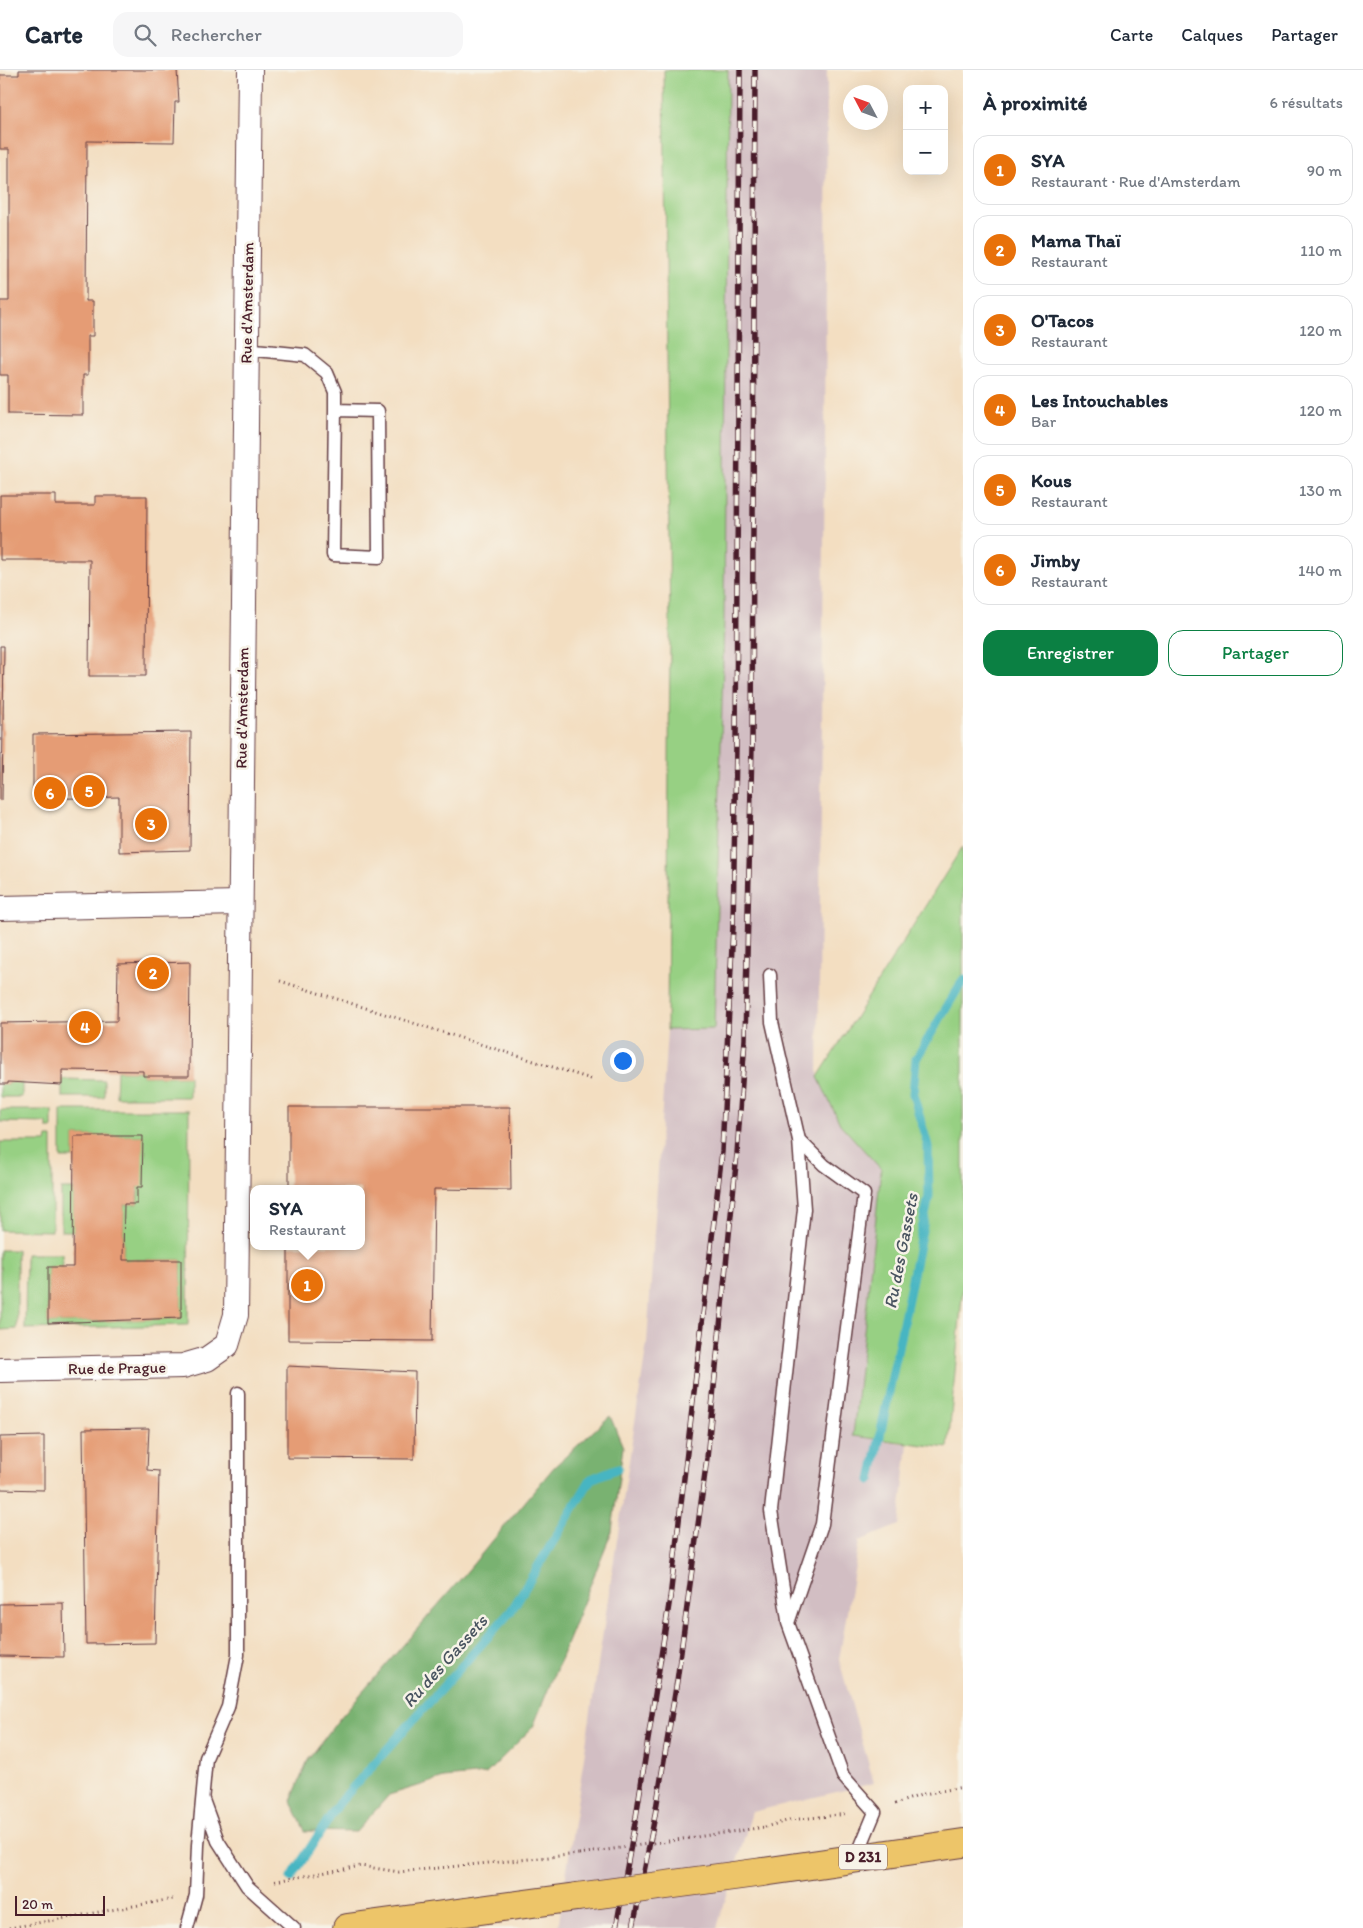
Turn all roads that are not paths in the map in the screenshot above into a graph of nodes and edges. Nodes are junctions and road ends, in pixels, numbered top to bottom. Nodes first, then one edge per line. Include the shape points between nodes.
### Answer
1 (250, 70) edge
2 (246, 349) junction
3 (334, 410) junction
4 (240, 904) junction
5 (0, 908) edge
6 (770, 975) dead end
7 (799, 1140) junction
8 (228, 1344) joint
9 (0, 1370) edge
10 (238, 1393) dead end
11 (788, 1623) junction
12 (202, 1798) junction
13 (963, 1843) edge
14 (856, 1858) junction
15 (187, 1928) edge
16 (294, 1928) edge
17 (347, 1928) edge

1 - 2 street, Rue d'Amsterdam
2 - 3 lane via 305,355 327,374 335,392
2 - 4 street, Rue d'Amsterdam
3 - 3 lane via 333,555 379,556 378,411
4 - 5 street
4 - 8 street, Rue d'Amsterdam via 236,1315
6 - 7 lane via 772,1022
7 - 11 lane via 804,1210 771,1511
7 - 11 lane via 864,1194 822,1524
8 - 9 street, Rue de Prague via 207,1359 183,1366
10 - 12 lane via 238,1656 228,1707 206,1758
11 - 14 lane via 843,1776 874,1812
12 - 15 lane via 196,1895
12 - 16 lane via 218,1841 247,1886
13 - 14 main road, D 231
14 - 17 main road, D 231, bridge

